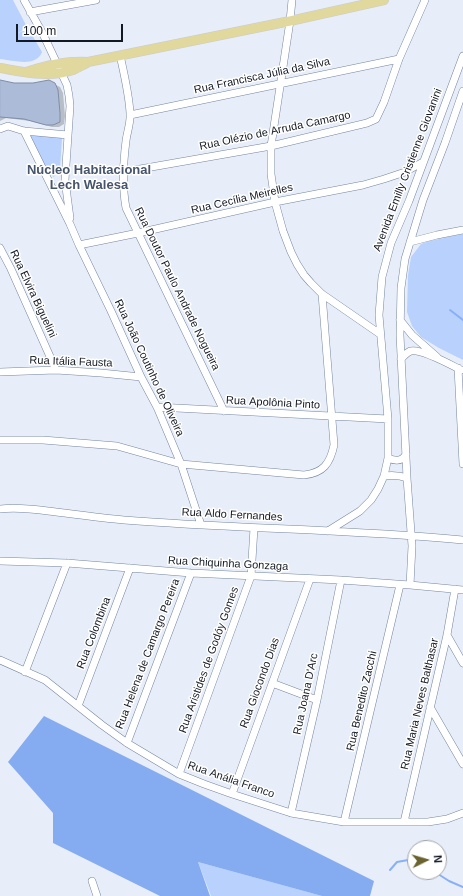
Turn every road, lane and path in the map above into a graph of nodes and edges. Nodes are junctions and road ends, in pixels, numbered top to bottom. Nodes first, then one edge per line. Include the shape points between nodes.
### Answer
1 (24, 0) edge
2 (91, 0) edge
3 (292, 0) edge
4 (384, 0) edge
5 (425, 0) edge
6 (30, 12) junction
7 (290, 21) junction
8 (120, 55) junction
9 (463, 56) edge
10 (399, 59) junction
11 (88, 62) junction
12 (57, 64) junction
13 (0, 68) edge
14 (26, 72) junction
15 (62, 73) junction
16 (280, 83) junction
17 (463, 91) edge
18 (130, 115) junction
19 (0, 129) edge
20 (24, 131) junction
21 (68, 136) junction
22 (432, 137) junction
23 (445, 143) junction
24 (271, 146) junction
25 (426, 153) junction
26 (439, 158) junction
27 (422, 162) junction
28 (409, 170) junction
29 (123, 172) junction
30 (418, 174) junction
31 (65, 180) junction
32 (49, 181) junction
33 (275, 202) junction
34 (70, 224) junction
35 (463, 230) edge
36 (138, 233) junction
37 (410, 242) junction
38 (79, 245) junction
39 (0, 248) edge
40 (322, 294) junction
41 (400, 320) junction
42 (380, 334) junction
43 (439, 358) junction
44 (401, 359) junction
45 (461, 369) edge
46 (56, 370) junction
47 (0, 372) edge
48 (141, 377) junction
49 (156, 407) junction
50 (224, 411) junction
51 (332, 417) junction
52 (388, 419) junction
53 (0, 440) edge
54 (462, 441) edge
55 (406, 454) junction
56 (388, 458) junction
57 (181, 464) junction
58 (463, 464) edge
59 (384, 476) junction
60 (407, 478) junction
61 (0, 509) edge
62 (201, 524) junction
63 (254, 528) junction
64 (328, 531) junction
65 (411, 535) junction
66 (463, 540) edge
67 (0, 561) edge
68 (67, 563) junction
69 (130, 568) junction
70 (191, 573) junction
71 (251, 576) junction
72 (310, 579) junction
73 (341, 580) junction
74 (400, 584) junction
75 (410, 585) junction
76 (459, 590) edge
77 (447, 635) junction
78 (0, 660) edge
79 (463, 663) edge
80 (25, 672) junction
81 (272, 683) junction
82 (316, 700) junction
83 (78, 706) junction
84 (430, 707) junction
85 (127, 742) junction
86 (463, 764) edge
87 (179, 774) junction
88 (232, 794) junction
89 (292, 813) junction
90 (463, 813) edge
91 (344, 822) junction
92 (404, 822) junction
93 (92, 881) dead end
94 (97, 896) edge

1 - 6 street
2 - 6 street
3 - 7 street
4 - 7 main road
5 - 10 street, Rua Olézio de Arruda Camargo
6 - 12 street
7 - 8 main road
7 - 16 street
8 - 11 main road
8 - 18 street, Rua Doutor Paulo Andrade Nogueira
9 - 22 street, Avenida Emilly Cristienne Giovanini
10 - 16 street, Rua Francisca Júlia da Silva
10 - 24 street, Rua Olézio de Arruda Camargo via 376,119
11 - 12 main road
11 - 15 main road
12 - 14 main road
12 - 15 street
13 - 14 main road
14 - 15 main road
15 - 21 street via 70,96
16 - 18 street, Rua Francisca Júlia da Silva
16 - 24 street
17 - 23 street
18 - 29 street, Rua Doutor Paulo Andrade Nogueira
19 - 20 street via 8,126
20 - 21 street
20 - 32 street
21 - 31 street
22 - 23 street via 442,144
22 - 25 street, Avenida Emilly Cristienne Giovanini
23 - 26 street
24 - 29 street, Rua Olézio de Arruda Camargo
24 - 33 street
25 - 26 street via 436,153
25 - 27 street, Avenida Emilly Cristienne Giovanini
26 - 37 street
27 - 28 street, Rua Cecília Meirelles
27 - 30 street, Avenida Emilly Cristienne Giovanini
28 - 30 street
28 - 33 street, Rua Cecília Meirelles via 384,180
29 - 36 street, Rua Doutor Paulo Andrade Nogueira via 126,208
30 - 42 street, Avenida Emilly Cristienne Giovanini via 391,243 382,277
31 - 32 street
31 - 34 street
32 - 34 street
33 - 36 street, Rua Cecília Meirelles
33 - 40 street via 282,231 291,252 304,275
34 - 38 street, Rua João Coutinho de Oliveira
35 - 37 street
36 - 38 street, Rua Cecília Meirelles
36 - 50 street, Rua Doutor Paulo Andrade Nogueira
37 - 41 street via 400,294
38 - 48 street, Rua João Coutinho de Oliveira
39 - 46 street, Rua Elvira Biguelini
40 - 42 street
40 - 51 street
41 - 43 street via 412,336
41 - 44 street
42 - 52 street, Avenida Emilly Cristienne Giovanini
43 - 44 street via 411,351
43 - 45 street
44 - 55 street
45 - 54 street
46 - 47 street, Rua Itália Fausta
46 - 48 street, Rua Itália Fausta
48 - 49 street, Rua João Coutinho de Oliveira
49 - 50 street, Rua Apolônia Pinto
49 - 57 street, Rua João Coutinho de Oliveira
50 - 51 street, Rua Apolônia Pinto
51 - 52 street, Rua Apolônia Pinto
51 - 57 street via 332,454 325,466 313,474
52 - 56 street, Avenida Emilly Cristienne Giovanini
53 - 57 street via 43,440 117,446
54 - 58 street
55 - 56 street via 400,460
55 - 60 street
56 - 59 street, Avenida Emilly Cristienne Giovanini
57 - 62 street, Rua João Coutinho de Oliveira
59 - 60 street
59 - 64 street, Avenida Emilly Cristienne Giovanini via 371,500
60 - 65 street
61 - 62 street, Rua Aldo Fernandes via 34,509 122,520
62 - 63 street, Rua Aldo Fernandes
63 - 64 street, Rua Aldo Fernandes
63 - 71 street, Rua Aristides de Godóy Gomes
64 - 65 street, Rua Aldo Fernandes
65 - 66 street, Rua Aldo Fernandes
65 - 75 street
67 - 68 street, Rua Chiquinha Gonzaga
68 - 69 street, Rua Chiquinha Gonzaga
68 - 80 street
69 - 70 street, Rua Chiquinha Gonzaga
69 - 83 street, Rua Colombina
70 - 71 street, Rua Chiquinha Gonzaga
70 - 85 street, Rua Helena de Camargo Pereira
71 - 72 street, Rua Chiquinha Gonzaga
71 - 87 street, Rua Aristides de Godóy Gomes
72 - 73 street, Rua Chiquinha Gonzaga
72 - 81 street, Rua Giocondo Dias
73 - 74 street, Rua Chiquinha Gonzaga
73 - 82 street, Rua Joana D'Arc
74 - 75 street, Rua Chiquinha Gonzaga
74 - 91 street, Rua Benedito Zacchi
75 - 76 street, Rua Chiquinha Gonzaga
76 - 77 street, Rua Maria Neves Balthasar
77 - 79 street
77 - 84 street, Rua Maria Neves Balthasar
78 - 80 street, Rua Anália Franco
80 - 83 street, Rua Anália Franco via 45,680
81 - 82 street
81 - 88 street, Rua Giocondo Dias
82 - 89 street, Rua Joana D'Arc
83 - 85 street, Rua Anália Franco
84 - 86 street
84 - 92 street, Rua Maria Neves Balthasar
85 - 87 street, Rua Anália Franco
87 - 88 street, Rua Anália Franco
88 - 89 street, Rua Anália Franco
89 - 91 street, Rua Anália Franco
90 - 92 street, Rua Anália Franco via 428,822
91 - 92 street, Rua Anália Franco
93 - 94 street

